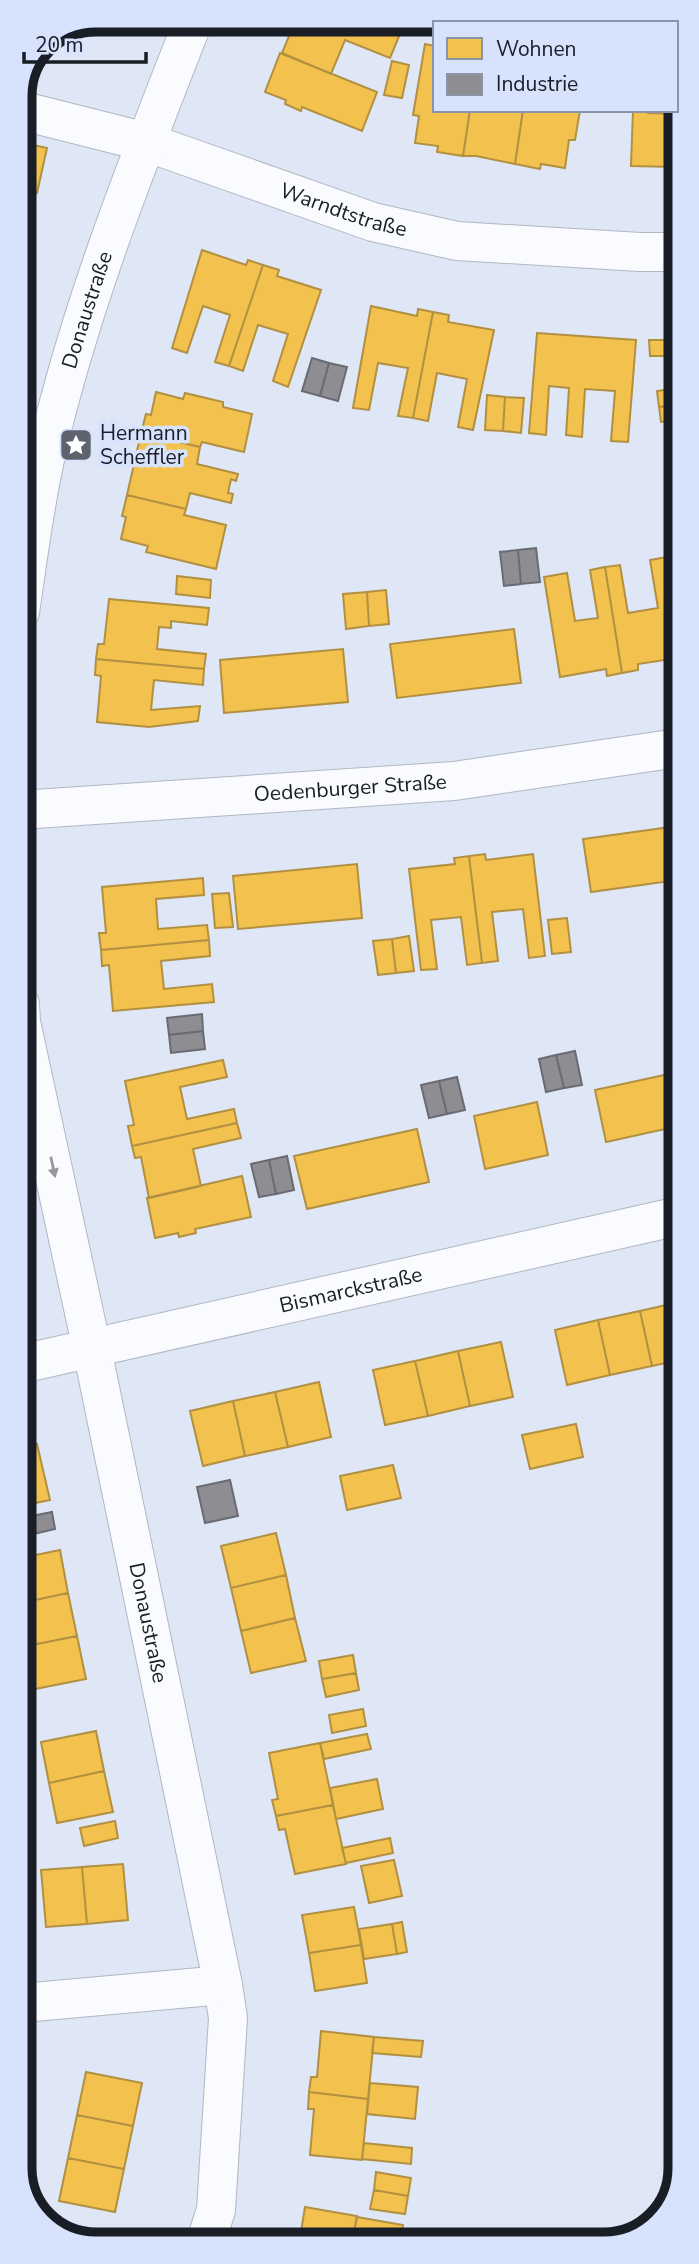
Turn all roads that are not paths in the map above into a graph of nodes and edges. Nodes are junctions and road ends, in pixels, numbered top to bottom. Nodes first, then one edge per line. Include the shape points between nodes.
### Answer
1 (189, 32) edge
2 (32, 113) edge
3 (146, 142) junction
4 (668, 252) edge
5 (32, 538) edge
6 (668, 749) edge
7 (32, 809) edge
8 (32, 1073) edge
9 (668, 1218) edge
10 (92, 1349) junction
11 (32, 1362) edge
12 (223, 1985) junction
13 (32, 2002) edge
14 (209, 2232) edge

1 - 3 street, Donaustraße
2 - 3 street, Warndtstraße
3 - 4 street, Warndtstraße via 373,222 457,241
3 - 5 street, Donaustraße via 76,339 45,457
6 - 7 street, Oedenburger Straße via 454,780
8 -> 10 street, Donaustraße
9 - 10 street, Bismarckstraße
10 - 11 street, Bismarckstraße
10 - 12 street, Donaustraße
12 - 13 street
12 - 14 street, Donaustraße via 228,2018 216,2210

